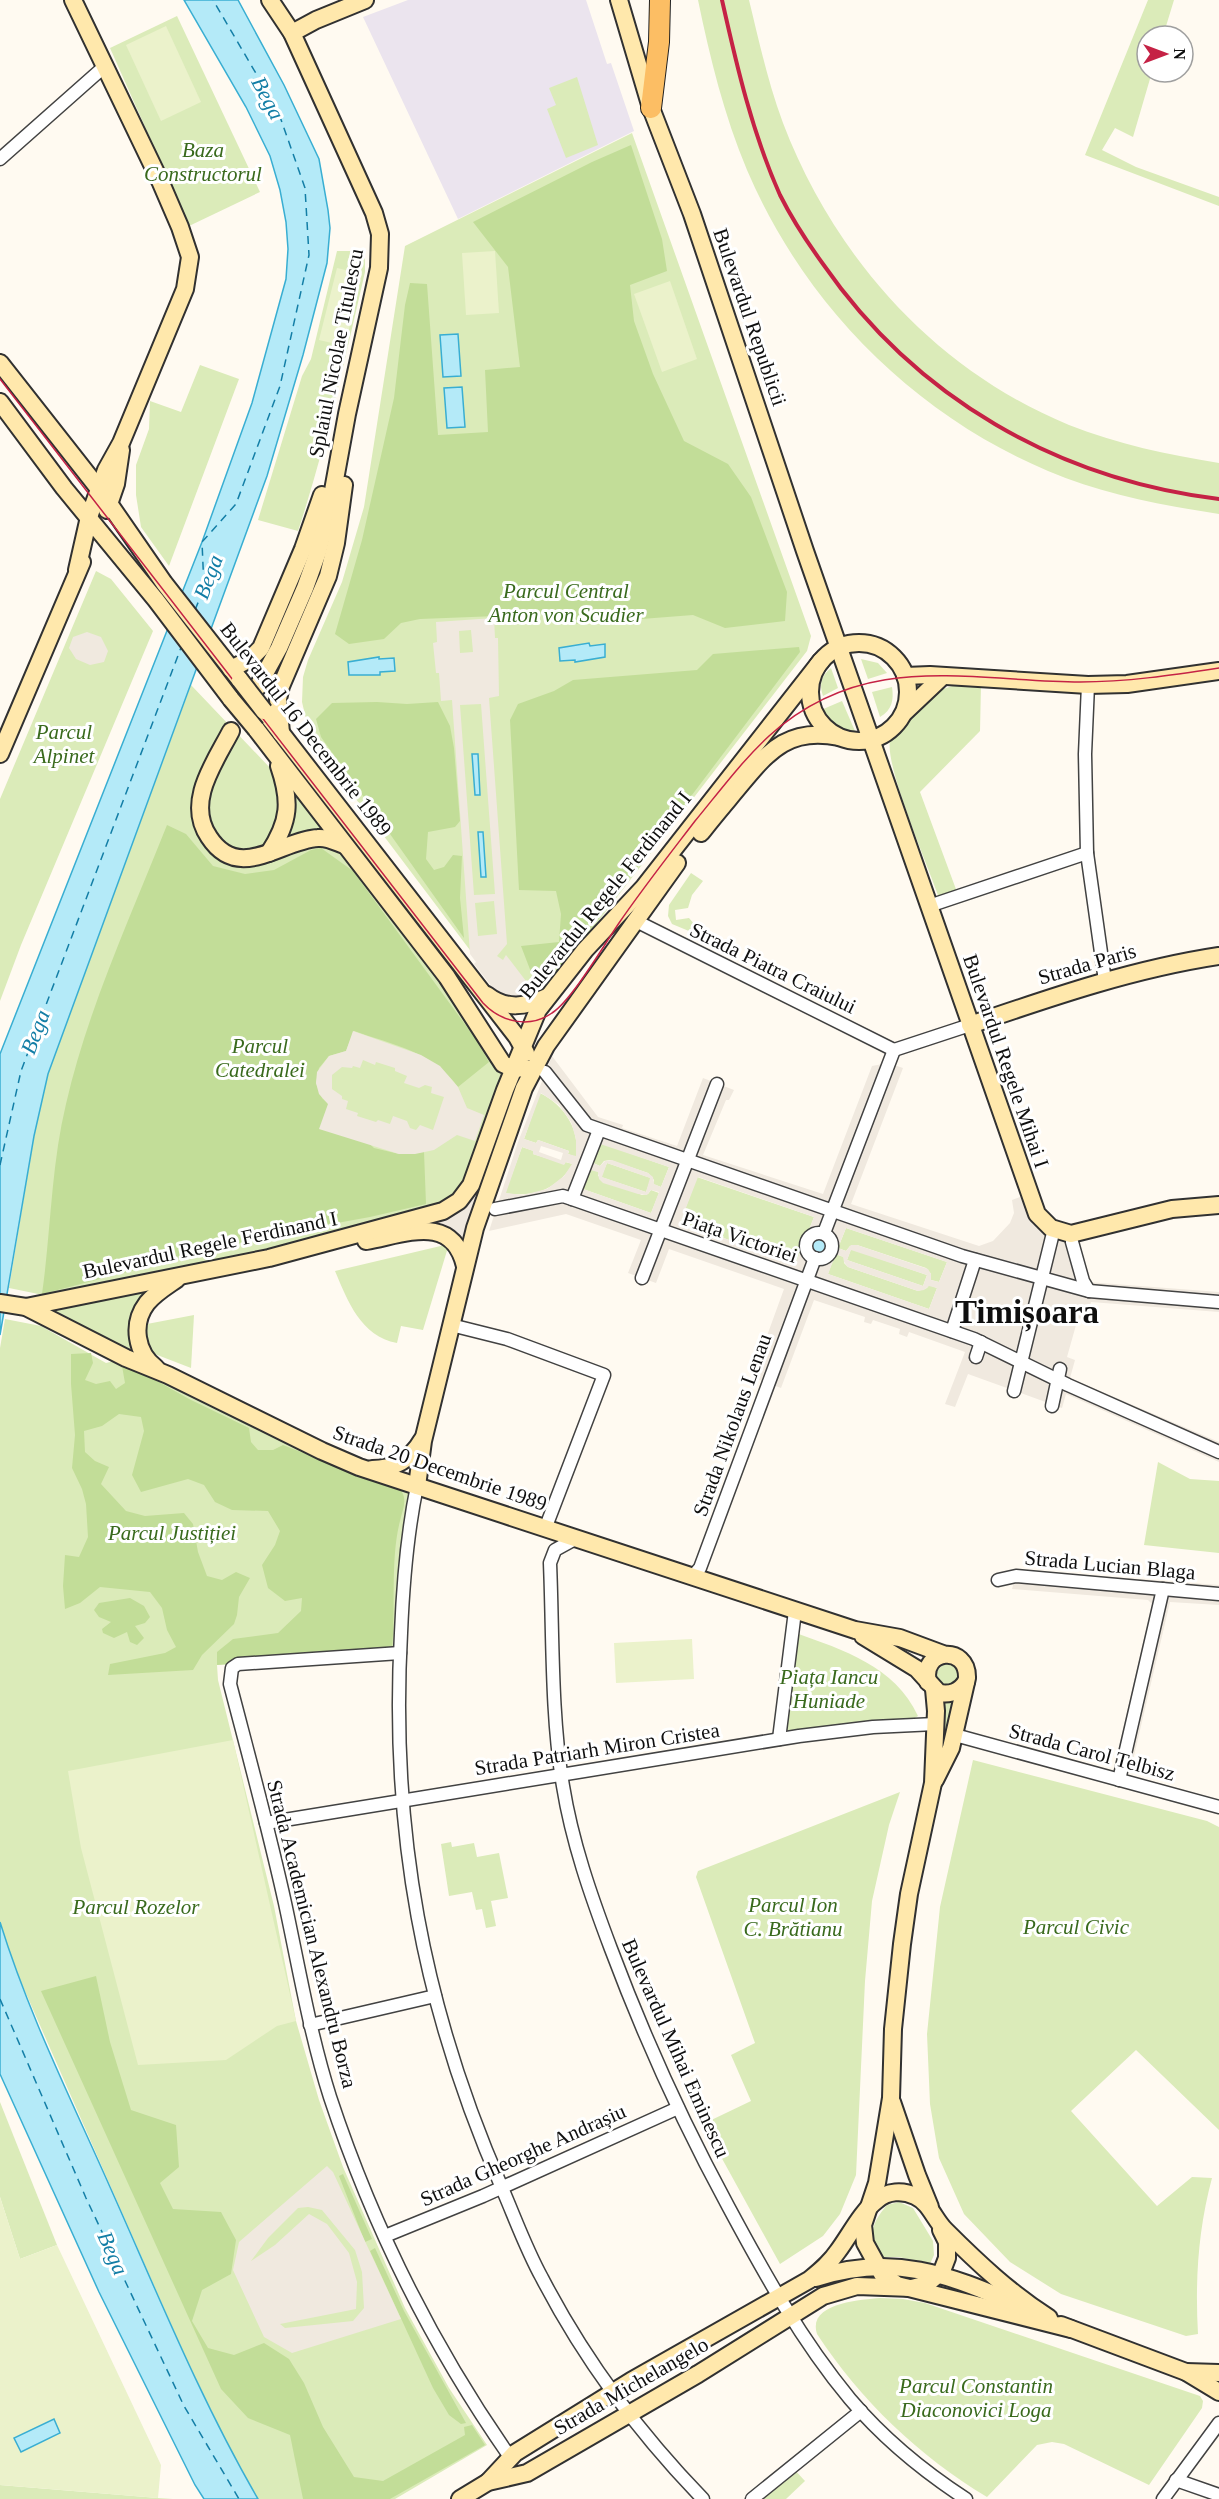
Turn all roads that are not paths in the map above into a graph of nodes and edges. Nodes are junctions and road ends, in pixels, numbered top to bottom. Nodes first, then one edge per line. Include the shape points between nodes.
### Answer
1 (73, 0) edge
2 (270, 0) edge
3 (365, 0) edge
4 (619, 0) edge
5 (660, 0) edge
6 (316, 20) junction
7 (292, 33) junction
8 (305, 59) junction
9 (105, 66) junction
10 (651, 108) junction
11 (0, 159) edge
12 (0, 363) edge
13 (0, 402) edge
14 (347, 414) junction
15 (121, 443) junction
16 (99, 489) junction
17 (110, 504) junction
18 (94, 524) junction
19 (840, 647) junction
20 (821, 661) junction
21 (232, 670) junction
22 (1219, 671) edge
23 (905, 676) junction
24 (942, 677) junction
25 (1088, 685) junction
26 (257, 688) dead end
27 (899, 720) junction
28 (231, 731) dead end
29 (281, 734) junction
30 (839, 737) junction
31 (871, 740) junction
32 (0, 754) edge
33 (275, 754) junction
34 (344, 845) junction
35 (269, 853) junction
36 (1087, 853) junction
37 (929, 906) junction
38 (634, 920) junction
39 (1219, 956) edge
40 (1105, 981) junction
41 (479, 988) junction
42 (547, 997) junction
43 (970, 1025) junction
44 (523, 1046) junction
45 (894, 1050) junction
46 (495, 1052) junction
47 (531, 1067) junction
48 (717, 1084) dead end
49 (505, 1090) junction
50 (599, 1130) junction
51 (689, 1156) junction
52 (572, 1199) junction
53 (834, 1205) junction
54 (1219, 1205) edge
55 (495, 1209) dead end
56 (660, 1230) junction
57 (824, 1233) junction
58 (352, 1237) junction
59 (1052, 1237) dead end
60 (1072, 1242) dead end
61 (815, 1258) junction
62 (975, 1260) junction
63 (465, 1266) junction
64 (180, 1278) junction
65 (642, 1278) dead end
66 (1042, 1278) junction
67 (807, 1280) junction
68 (1089, 1291) junction
69 (801, 1295) joint
70 (1219, 1302) edge
71 (0, 1303) edge
72 (27, 1307) junction
73 (451, 1325) junction
74 (952, 1331) junction
75 (981, 1342) junction
76 (976, 1357) dead end
77 (1022, 1362) junction
78 (168, 1375) junction
79 (1062, 1378) junction
80 (1014, 1391) dead end
81 (1052, 1406) dead end
82 (427, 1428) junction
83 (1219, 1452) edge
84 (353, 1464) junction
85 (417, 1486) junction
86 (545, 1529) junction
87 (575, 1539) junction
88 (698, 1575) junction
89 (998, 1580) dead end
90 (1163, 1589) junction
91 (1219, 1594) edge
92 (795, 1611) junction
93 (855, 1630) junction
94 (400, 1653) junction
95 (943, 1654) junction
96 (966, 1682) junction
97 (931, 1685) junction
98 (935, 1724) junction
99 (955, 1735) junction
100 (779, 1739) junction
101 (562, 1775) junction
102 (1119, 1780) junction
103 (933, 1783) junction
104 (402, 1800) junction
105 (1219, 1807) edge
106 (266, 1823) junction
107 (435, 1996) junction
108 (310, 2025) junction
109 (891, 2098) junction
110 (678, 2108) junction
111 (881, 2153) junction
112 (909, 2153) junction
113 (502, 2188) junction
114 (869, 2208) junction
115 (937, 2222) junction
116 (385, 2236) junction
117 (878, 2266) junction
118 (939, 2274) junction
119 (809, 2280) junction
120 (905, 2287) junction
121 (780, 2298) junction
122 (791, 2316) junction
123 (1071, 2329) junction
124 (1186, 2372) junction
125 (1219, 2373) edge
126 (614, 2392) junction
127 (1219, 2392) edge
128 (861, 2411) junction
129 (629, 2413) junction
130 (1219, 2423) edge
131 (510, 2457) junction
132 (1176, 2480) junction
133 (488, 2482) junction
134 (1219, 2495) edge
135 (460, 2499) edge
136 (703, 2499) edge
137 (752, 2499) edge
138 (966, 2499) edge
139 (1162, 2499) edge

1 - 9 main road
2 - 7 main road, Splaiul Nicolae Titulescu
3 - 6 main road
4 - 10 main road, Bulevardul Republicii
5 - 10 main road
6 - 7 main road
6 - 8 main road via 304,43
7 - 8 main road, Splaiul Nicolae Titulescu
8 - 14 main road, Splaiul Nicolae Titulescu via 380,234 378,276
9 - 11 street
9 - 15 main road via 161,183 190,257 185,289
10 - 19 main road, Bulevardul Republicii via 692,214
12 - 16 main road, Bulevardul 16 Decembrie 1989
13 - 18 main road, Bulevardul 16 Decembrie 1989
14 - 21 main road via 310,531 261,648
14 - 26 main road, Splaiul Nicolae Titulescu via 315,561 279,648
14 - 29 main road via 348,450 333,558 281,686
15 - 16 main road
15 - 17 main road
16 - 17 main road, Bulevardul 16 Decembrie 1989
16 - 18 main road
17 - 18 main road
17 - 21 main road, Bulevardul 16 Decembrie 1989 via 164,583
18 - 32 main road
18 - 33 main road, Bulevardul 16 Decembrie 1989, bridge
19 - 20 main road, Bulevardul Regele Ferdinand I
19 - 23 main road via 860,643 877,647 898,663
19 - 31 main road, Bulevardul Republicii
20 - 30 main road via 812,676 810,701 821,723
20 - 42 main road, Bulevardul Regele Ferdinand I via 644,887
21 - 29 main road, Bulevardul 16 Decembrie 1989, bridge
22 - 25 main road via 1127,684
23 - 24 main road
23 - 27 main road via 908,695
24 - 25 main road
24 - 27 main road
25 - 36 street
27 - 31 main road
28 - 35 main road via 202,791 201,818 213,844 234,857
29 - 41 main road, Bulevardul 16 Decembrie 1989
30 - 31 main road, Bulevardul Regele Ferdinand I
30 - 38 main road, Bulevardul Regele Ferdinand I via 801,736 771,750 712,818
31 - 37 main road, Bulevardul Regele Mihai I
33 - 34 main road, Bulevardul 16 Decembrie 1989
33 - 35 main road via 285,782 288,809
34 - 35 main road via 318,838
34 - 46 main road, Bulevardul 16 Decembrie 1989 via 447,977
36 - 37 street
36 - 40 street
37 - 43 main road, Bulevardul Regele Mihai I
38 - 45 street, Strada Piatra Craiului
38 - 47 main road, Bulevardul Regele Ferdinand I
39 - 40 main road, Strada Paris
40 - 43 main road, Strada Paris
41 - 42 main road via 502,1004 513,1006 533,1004
41 - 44 main road, Bulevardul 16 Decembrie 1989
42 - 44 main road, Bulevardul Regele Ferdinand I
43 - 45 street
43 - 54 main road, Bulevardul Regele Mihai I via 1032,1204 1051,1228 1078,1233 1152,1213
44 - 47 main road, Bulevardul Regele Ferdinand I
45 - 53 street, Piața Victoriei
46 - 47 main road, Bulevardul 16 Decembrie 1989 via 505,1065
46 - 49 main road
47 - 49 main road, Bulevardul Regele Ferdinand I
47 - 50 street via 587,1125
47 - 63 main road via 482,1204
48 - 51 street, Piața Victoriei
49 - 58 main road, Bulevardul Regele Ferdinand I via 471,1185 459,1201 443,1210
50 - 51 street
50 - 52 street
51 - 53 street
51 - 56 street, Piața Victoriei
52 - 55 street, Piața Victoriei via 563,1196
52 - 56 street, Piața Victoriei
53 - 57 street, Piața Victoriei
53 - 62 street
56 - 65 street, Piața Victoriei
56 - 67 street, Piața Victoriei
57 - 61 street, Piața Victoriei via 812,1234 807,1241 807,1250
57 - 61 street, Piața Victoriei via 832,1240 833,1248 825,1258
58 - 63 main road via 364,1241 421,1232 443,1234 453,1239
58 - 64 main road, Bulevardul Regele Ferdinand I
59 - 66 street
60 - 68 street
61 - 67 street, Piața Victoriei
62 - 66 street
62 - 74 street
63 - 73 main road
64 - 72 main road, Bulevardul Regele Ferdinand I
64 - 78 main road via 148,1302 138,1324 143,1354
66 - 68 street
66 - 77 street
67 - 69 street, Piața Victoriei
67 - 74 street, Piața Victoriei
68 - 70 street
69 - 88 street, Strada Nikolaus Lenau
71 - 72 main road
72 - 78 main road, Strada 20 Decembrie 1989
73 - 82 main road
73 - 86 street via 507,1339 604,1376
74 - 75 street, Piața Victoriei
75 - 76 street
75 - 77 street, Piața Victoriei via 1002,1359
77 - 79 street, Piața Victoriei
77 - 80 street
78 - 84 main road, Strada 20 Decembrie 1989
79 - 81 street
79 - 83 street, Piața Victoriei
82 - 84 main road via 416,1449 399,1463 376,1469
82 - 85 main road
84 - 85 main road, Strada 20 Decembrie 1989
85 - 86 main road, Strada 20 Decembrie 1989
85 - 94 street via 407,1547
86 - 87 main road, Strada 20 Decembrie 1989
87 - 88 main road, Strada 20 Decembrie 1989
87 - 101 street, Bulevardul Mihai Eminescu via 555,1550 549,1563
88 - 92 main road, Strada 20 Decembrie 1989
89 - 90 street, Strada Lucian Blaga via 1016,1576
90 - 91 street, Strada Lucian Blaga
90 - 102 street
92 - 93 main road, Strada 20 Decembrie 1989
92 - 100 street
93 - 95 main road, Strada 20 Decembrie 1989 via 900,1638
93 - 97 main road, Strada 20 Decembrie 1989 via 904,1660
94 - 104 street
94 - 106 street, Strada Academician Alexandru Borza via 246,1663 232,1668 230,1684
95 - 96 main road via 963,1662
95 - 97 main road via 929,1665
96 - 97 main road via 952,1694 939,1693
96 - 99 main road
97 - 98 main road
98 - 100 street, Strada Patriarh Miron Cristea
98 - 103 main road
99 - 102 street, Strada Carol Telbisz
99 - 103 main road
100 - 101 street, Strada Patriarh Miron Cristea
101 - 104 street, Strada Patriarh Miron Cristea
101 - 110 street, Bulevardul Mihai Eminescu via 575,1841 601,1923
102 - 105 street, Strada Carol Telbisz
103 - 109 main road via 902,1944
104 - 106 street, Strada Patriarh Miron Cristea
104 - 107 street via 411,1888
106 - 108 street, Strada Academician Alexandru Borza
107 - 108 street
107 - 113 street via 468,2105
108 - 116 street, Strada Academician Alexandru Borza via 330,2097
109 - 111 main road
109 - 112 main road
110 - 113 street, Strada Gheorghe Andrașiu
110 - 121 street, Bulevardul Mihai Eminescu
111 - 112 main road via 894,2164 903,2162
111 - 114 main road
112 - 115 main road
113 - 116 street, Strada Gheorghe Andrașiu
113 - 126 street via 542,2278
114 - 115 main road via 884,2196 906,2193 924,2202
114 - 117 main road via 863,2236
114 - 119 main road via 831,2261
115 - 118 main road via 948,2249
115 - 123 main road via 1008,2290
116 - 131 street, Strada Academician Alexandru Borza via 436,2339
117 - 118 main road
117 - 119 main road via 855,2267
117 - 120 main road via 885,2278
118 - 120 main road via 927,2284
118 - 123 main road
119 - 121 main road, Strada Michelangelo
120 - 122 main road, Strada Michelangelo via 870,2285 843,2289 823,2296
120 - 123 main road
121 - 122 street, Bulevardul Mihai Eminescu
121 - 126 main road, Strada Michelangelo
122 - 128 street, Bulevardul Mihai Eminescu via 815,2354
122 - 129 main road, Strada Michelangelo
123 - 124 main road
124 - 125 main road
124 - 127 main road
126 - 129 street
126 - 131 main road, Strada Michelangelo
128 - 137 street
128 - 138 street, Bulevardul Mihai Eminescu via 909,2457
129 - 133 main road, Strada Michelangelo via 527,2473
129 - 136 street
130 - 132 street
131 - 133 main road, Strada Michelangelo
132 - 134 street
132 - 139 street
133 - 135 main road, Strada Michelangelo

